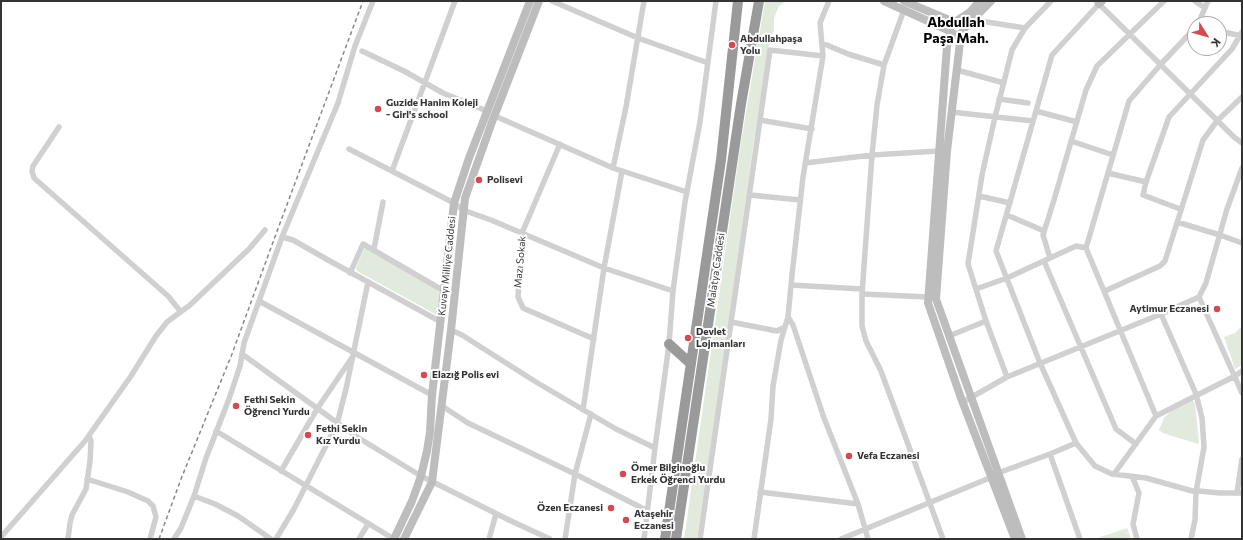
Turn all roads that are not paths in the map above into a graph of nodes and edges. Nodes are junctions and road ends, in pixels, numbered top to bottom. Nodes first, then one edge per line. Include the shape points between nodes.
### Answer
1 (373, 1) edge
2 (455, 1) edge
3 (530, 1) edge
4 (539, 1) edge
5 (552, 1) edge
6 (644, 1) edge
7 (716, 1) edge
8 (738, 1) edge
9 (759, 1) edge
10 (829, 1) edge
11 (884, 1) edge
12 (904, 1) edge
13 (980, 1) edge
14 (991, 1) edge
15 (1050, 1) edge
16 (1164, 1) edge
17 (1195, 1) edge
18 (1208, 1) edge
19 (1099, 2) edge
20 (913, 3) edge
21 (1205, 8) junction
22 (904, 10) junction
23 (1202, 16) edge
24 (974, 20) junction
25 (956, 21) junction
26 (1025, 28) junction
27 (950, 31) junction
28 (962, 31) junction
29 (1227, 32) edge
30 (1130, 34) junction
31 (1241, 34) edge
32 (1187, 36) edge
33 (638, 38) junction
34 (822, 43) junction
35 (362, 51) dead end
36 (823, 56) junction
37 (708, 63) junction
38 (1161, 64) junction
39 (884, 65) junction
40 (957, 70) junction
41 (424, 83) junction
42 (1004, 83) junction
43 (1190, 94) junction
44 (1242, 97) edge
45 (999, 99) junction
46 (1028, 104) dead end
47 (1036, 111) junction
48 (951, 112) junction
49 (491, 113) junction
50 (995, 117) junction
51 (760, 120) junction
52 (1033, 121) junction
53 (1217, 121) junction
54 (1077, 122) junction
55 (58, 127) dead end
56 (812, 129) junction
57 (1071, 141) junction
58 (1242, 143) edge
59 (560, 144) junction
60 (349, 149) dead end
61 (939, 151) junction
62 (872, 155) junction
63 (1113, 155) junction
64 (805, 163) junction
65 (613, 168) junction
66 (1242, 168) edge
67 (392, 171) junction
68 (622, 171) junction
69 (1108, 173) junction
70 (1146, 182) junction
71 (687, 192) junction
72 (750, 195) junction
73 (979, 196) junction
74 (800, 200) junction
75 (383, 202) dead end
76 (454, 203) junction
77 (1010, 203) junction
78 (1180, 209) junction
79 (463, 210) junction
80 (1007, 215) junction
81 (1177, 222) junction
82 (265, 230) dead end
83 (1044, 231) junction
84 (522, 233) junction
85 (1220, 235) junction
86 (282, 237) junction
87 (1242, 243) edge
88 (1086, 248) junction
89 (374, 249) junction
90 (1047, 259) junction
91 (604, 268) junction
92 (350, 273) junction
93 (1007, 278) junction
94 (368, 282) junction
95 (791, 285) junction
96 (976, 289) junction
97 (444, 291) junction
98 (1105, 291) junction
99 (673, 292) junction
100 (862, 292) junction
101 (928, 297) junction
102 (1199, 297) junction
103 (259, 301) junction
104 (181, 312) junction
105 (1161, 314) junction
106 (788, 317) junction
107 (986, 321) junction
108 (441, 322) junction
109 (731, 322) junction
110 (785, 328) junction
111 (451, 330) junction
112 (1120, 330) junction
113 (949, 336) junction
114 (594, 339) junction
115 (669, 344) junction
116 (1081, 347) junction
117 (242, 354) junction
118 (353, 355) junction
119 (1040, 363) junction
120 (691, 364) junction
121 (1242, 371) edge
122 (1235, 376) junction
123 (1007, 377) junction
124 (1242, 393) edge
125 (432, 395) junction
126 (1196, 396) junction
127 (971, 398) junction
128 (963, 402) junction
129 (442, 406) junction
130 (317, 409) junction
131 (583, 410) junction
132 (591, 414) junction
133 (1156, 416) junction
134 (337, 424) junction
135 (216, 432) junction
136 (89, 436) junction
137 (1076, 443) junction
138 (1136, 444) junction
139 (654, 448) junction
140 (1050, 454) junction
141 (1242, 459) edge
142 (281, 471) junction
143 (575, 474) junction
144 (1114, 474) junction
145 (994, 475) junction
146 (421, 476) junction
147 (1132, 476) junction
148 (87, 479) junction
149 (432, 482) junction
150 (305, 486) junction
151 (760, 492) junction
152 (1196, 492) junction
153 (1239, 493) edge
154 (194, 496) junction
155 (928, 503) junction
156 (858, 504) junction
157 (646, 510) junction
158 (496, 514) junction
159 (368, 524) junction
160 (865, 529) junction
161 (1, 537) edge
162 (68, 539) edge
163 (150, 539) edge
164 (174, 539) edge
165 (271, 539) edge
166 (276, 539) edge
167 (359, 539) edge
168 (394, 539) edge
169 (404, 539) edge
170 (489, 539) edge
171 (550, 539) edge
172 (565, 539) edge
173 (644, 539) edge
174 (665, 539) edge
175 (676, 539) edge
176 (700, 539) edge
177 (754, 539) edge
178 (840, 539) edge
179 (868, 539) edge
180 (943, 539) edge
181 (1015, 539) edge
182 (1022, 539) edge
183 (1080, 539) edge
184 (1137, 539) edge
185 (1191, 539) edge

1 - 86 street via 355,46 338,103
2 - 41 street
3 - 49 main road, Kuvayı Milliye Caddesi
4 - 49 main road, Kuvayı Milliye Caddesi
5 - 33 street
6 - 33 street
7 - 37 street
8 - 120 highway, Malatya Caddesi via 721,160
9 - 175 highway, Malatya Caddesi via 741,104
10 - 34 street via 820,23
11 - 22 main road
12 - 20 main road
13 - 25 main road via 970,12
14 - 24 main road
15 - 26 street
16 - 30 street
17 - 21 street
18 - 21 street
19 - 30 street
19 - 47 street via 1052,54
20 - 25 main road
21 - 23 street
22 - 27 main road
22 - 39 street
24 - 26 street
24 - 28 main road
25 - 27 main road via 950,25
25 - 28 main road via 962,24
26 - 42 street via 1012,50
27 - 28 main road via 956,35
27 - 61 main road
28 - 40 main road
29 - 31 street
30 - 38 street
30 - 54 street via 1097,66 1086,90
31 - 43 street via 1232,50
32 - 38 street
33 - 37 street
33 - 65 street
34 - 36 street
34 - 39 street
35 - 41 street
36 - 51 street via 770,50
36 - 56 street
37 - 71 street
38 - 43 street
38 - 63 street via 1129,101
39 - 62 street
40 - 42 street
40 - 48 main road
41 - 49 street
41 - 67 street
42 - 45 street
43 - 53 street
43 - 70 street via 1169,117
44 - 53 street
45 - 46 street
45 - 50 street
47 - 52 street
47 - 54 street
48 - 50 street
48 - 113 main road via 936,299
49 - 59 street
49 - 76 main road, Kuvayı Milliye Caddesi via 469,158
49 - 79 main road, Kuvayı Milliye Caddesi
50 - 52 street
50 - 73 street
51 - 56 street
51 - 72 street
52 - 77 street
53 - 58 street
53 - 78 street via 1203,140
54 - 57 street
55 - 104 street via 33,166 34,178 168,296
56 - 64 street
57 - 63 street
57 - 83 street
59 - 65 street
59 - 84 street, Mazı Sokak
60 - 67 street
61 - 62 street
61 - 101 main road
62 - 64 street
62 - 100 street
63 - 69 street
64 - 74 street
65 - 68 street
66 - 85 street
67 - 76 street
68 - 71 street
68 - 91 street
69 - 70 street
69 - 88 street
70 - 78 street via 1143,195
71 - 99 street
72 - 74 street
72 - 109 street
73 - 77 street
73 - 96 street via 968,264
74 - 95 street
75 - 89 street
76 - 79 street
76 - 97 main road, Kuvayı Milliye Caddesi
77 - 80 street
78 - 81 street
79 - 84 street
79 - 111 main road, Kuvayı Milliye Caddesi
80 - 83 street
80 - 93 street via 996,251
81 - 85 street
81 - 98 street via 1165,261 1160,266
82 - 104 street via 249,249
83 - 90 street
84 - 91 street
84 - 114 street, Mazı Sokak via 518,297 523,308
85 - 87 street
85 - 102 street via 1206,283
86 - 92 street via 293,240
86 - 103 street
88 - 90 street via 1076,246
88 - 98 street
89 - 92 street via 363,244
89 - 97 street
90 - 93 street
90 - 116 street
91 - 99 street
91 - 114 street
92 - 94 street
93 - 96 street
93 - 119 street
94 - 108 street
94 - 118 street
95 - 100 street
95 - 106 street
96 - 107 street
97 - 108 main road, Kuvayı Milliye Caddesi
98 - 112 street
99 - 115 street
100 - 101 street
100 - 155 street via 862,326 866,341 881,372
101 - 128 main road
102 - 105 street
102 - 122 street
103 - 117 street
103 - 118 street
104 - 136 street via 156,336
105 - 112 street
105 - 126 street
106 - 110 street
106 - 156 street
107 - 113 street
107 - 123 street
108 - 125 main road, Kuvayı Milliye Caddesi
109 - 110 street via 777,330
109 - 176 street
110 - 151 street via 773,386 771,419
111 - 129 main road, Kuvayı Milliye Caddesi
111 - 131 street
112 - 116 street
112 - 133 street
113 - 127 main road
114 - 131 street
115 - 120 highway
115 - 139 street
116 - 119 street
116 - 138 street via 1116,429
117 - 130 street
117 - 135 street
118 - 125 street
118 - 130 street
118 - 134 street
119 - 123 street
119 - 137 street
120 - 174 highway, Malatya Caddesi
121 - 122 street
122 - 124 street
122 - 126 street
123 - 127 street
125 - 146 main road, Kuvayı Milliye Caddesi via 430,432
126 - 133 street
126 - 152 street via 1202,418 1204,447
127 - 128 street
127 - 145 main road
128 - 145 main road
129 - 143 street via 468,423
129 - 149 main road, Kuvayı Milliye Caddesi
130 - 134 street
130 - 142 street
131 - 132 street
132 - 139 street
132 - 143 street
133 - 138 street
134 - 146 street
134 - 150 street
135 - 142 street
135 - 154 street
136 - 148 street via 91,441
136 - 161 street
137 - 140 street
137 - 144 street via 1095,466
138 - 144 street
139 - 157 street
140 - 145 street
140 - 183 street
141 - 153 street
142 - 150 street
143 - 157 street
143 - 172 street
144 - 147 street
145 - 155 street
145 - 181 main road
145 - 182 main road
146 - 149 street
146 - 168 main road, Kuvayı Milliye Caddesi
147 - 152 street
147 - 184 street via 1139,492 1133,524
148 - 162 street via 86,489 72,515
148 - 163 street via 148,501 153,506 156,517
149 - 158 street
149 - 169 main road, Kuvayı Milliye Caddesi
150 - 159 street
150 - 166 street
151 - 156 street
151 - 177 street
152 - 153 street
152 - 185 street
154 - 164 street
154 - 165 street via 238,516
155 - 160 street
155 - 180 street
156 - 160 street
157 - 173 street
158 - 170 street
158 - 171 street
159 - 167 street
159 - 168 street
160 - 178 street
160 - 179 street

